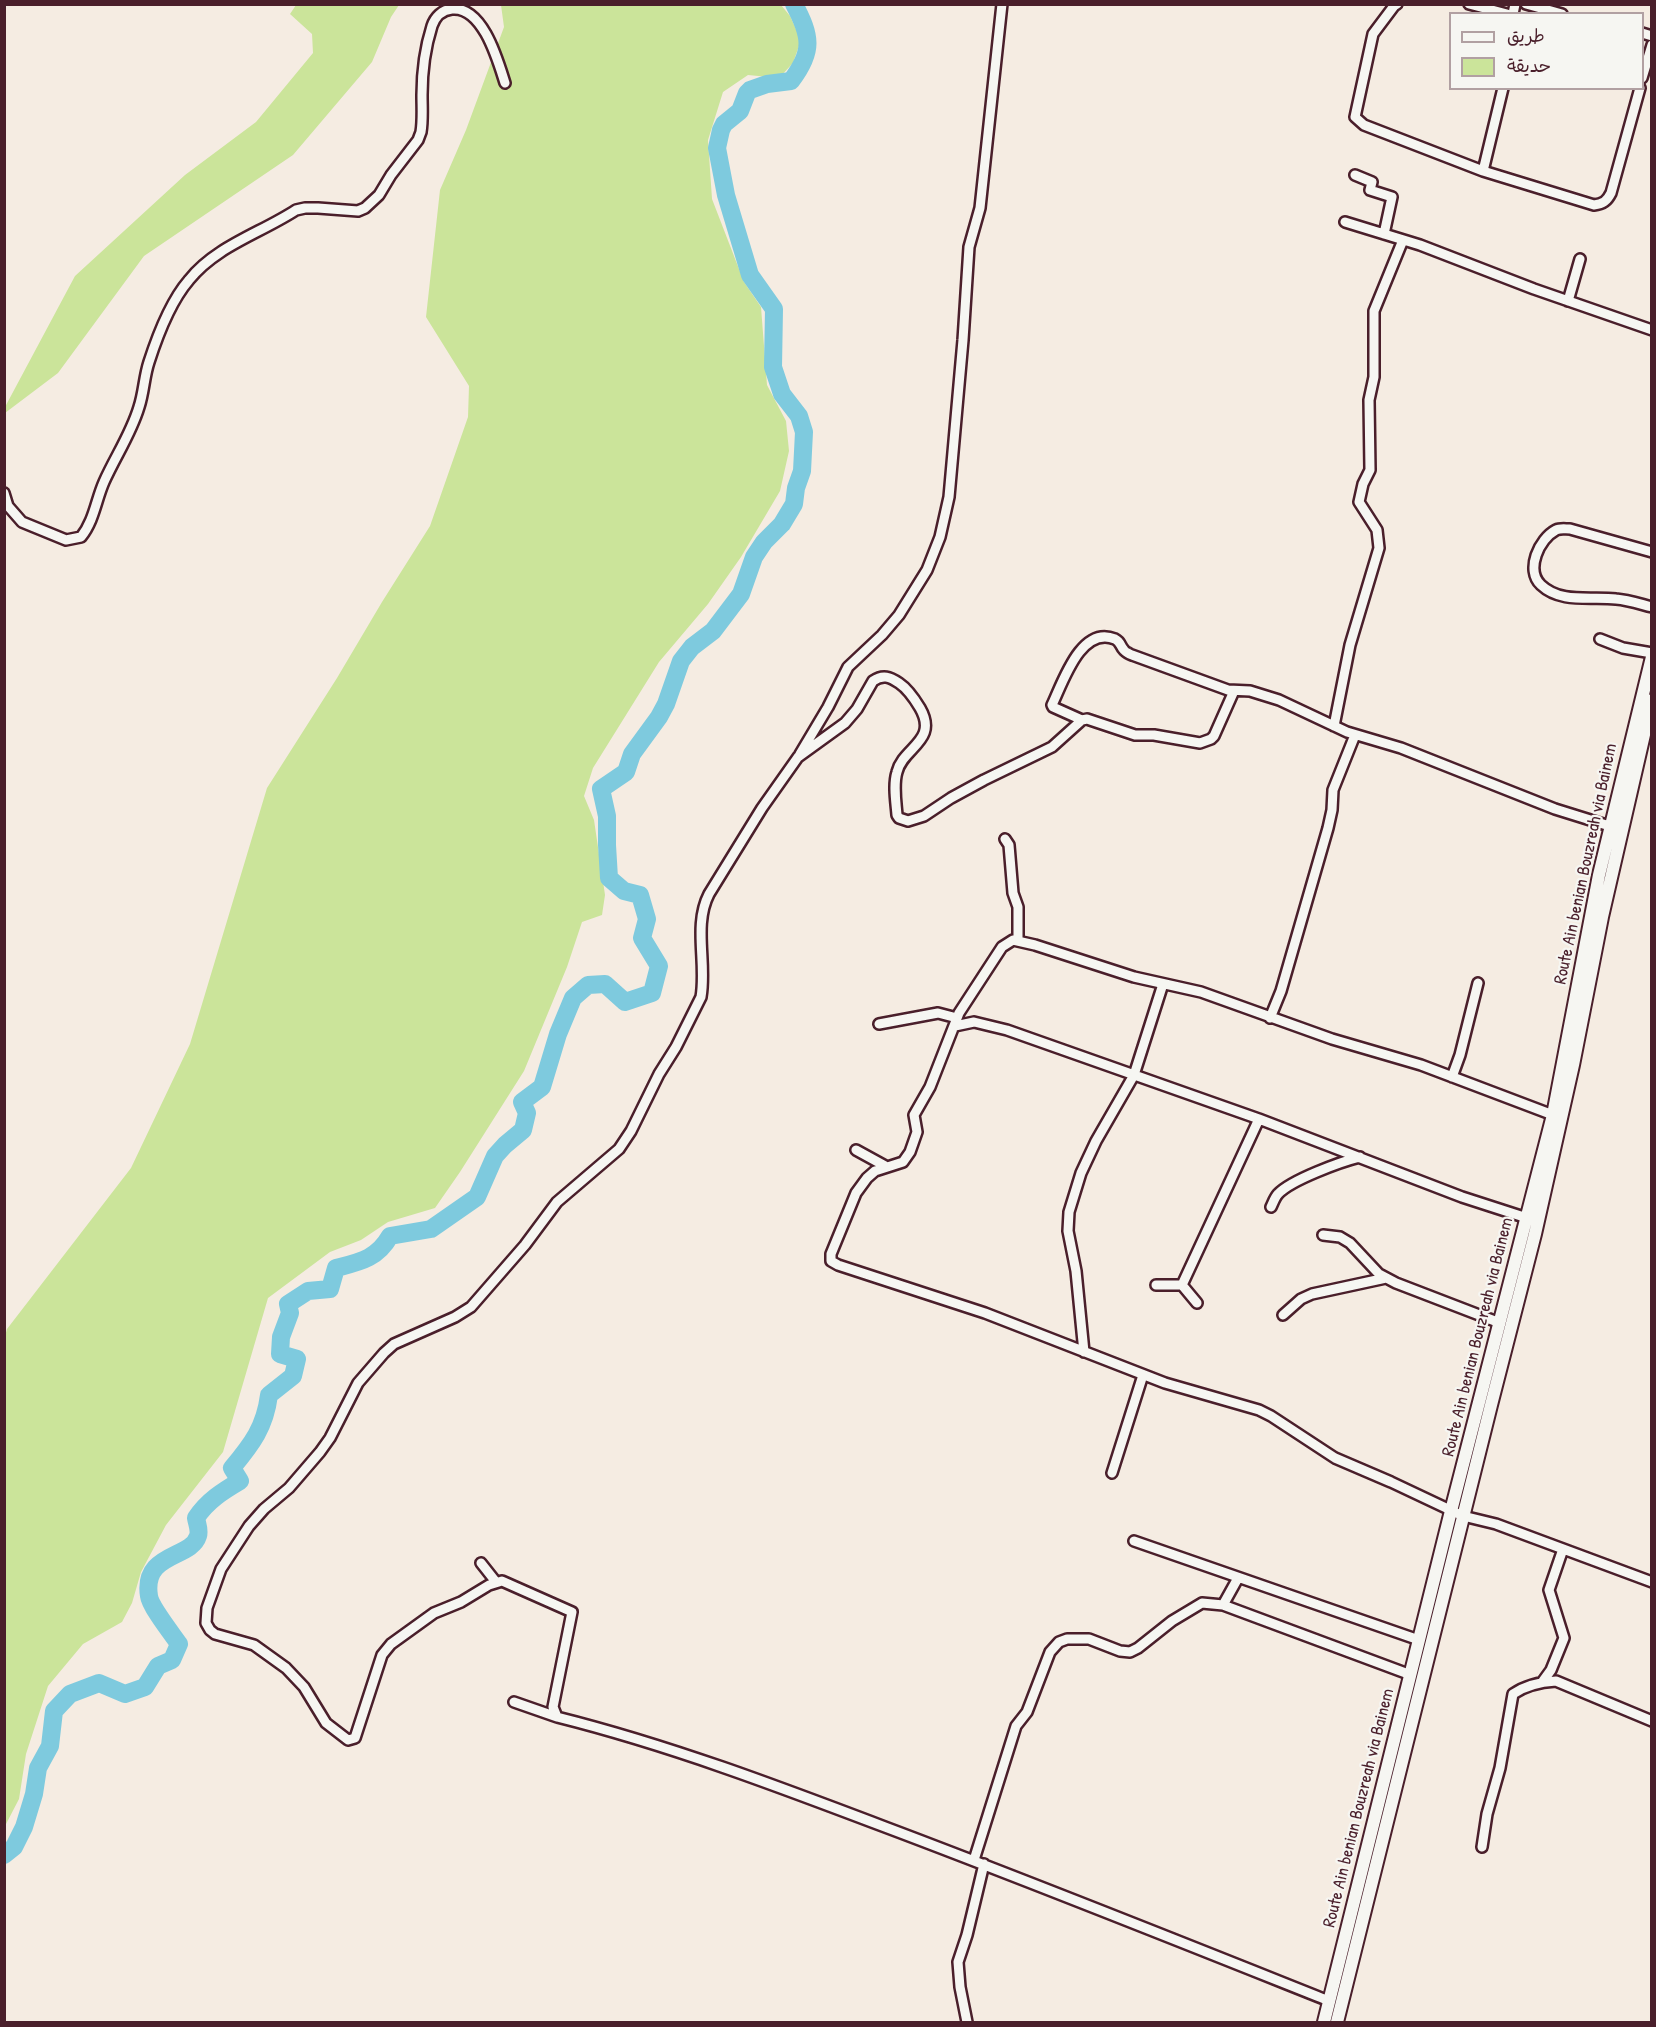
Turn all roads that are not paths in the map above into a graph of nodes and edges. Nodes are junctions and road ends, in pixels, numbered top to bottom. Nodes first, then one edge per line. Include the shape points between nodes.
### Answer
1 (1002, 4) edge
2 (1398, 4) edge
3 (1469, 4) edge
4 (1526, 4) edge
5 (1536, 10) edge
6 (1499, 12) edge
7 (1649, 48) edge
8 (1644, 69) edge
9 (505, 83) dead end
10 (1503, 90) edge
11 (1639, 90) edge
12 (1483, 171) junction
13 (1355, 175) dead end
14 (1345, 222) dead end
15 (1384, 234) junction
16 (1403, 240) junction
17 (1580, 259) dead end
18 (1568, 301) junction
19 (1652, 330) edge
20 (4, 493) edge
21 (1652, 552) edge
22 (1652, 607) edge
23 (1600, 639) dead end
24 (1652, 655) edge
25 (1234, 691) junction
26 (1652, 700) edge
27 (1082, 720) junction
28 (1649, 722) edge
29 (1334, 726) junction
30 (1354, 735) junction
31 (798, 757) junction
32 (1616, 828) junction
33 (1005, 839) dead end
34 (1018, 940) junction
35 (1479, 983) dead end
36 (1163, 984) junction
37 (1270, 1018) junction
38 (956, 1022) junction
39 (879, 1024) dead end
40 (1134, 1075) junction
41 (1452, 1077) junction
42 (1553, 1115) junction
43 (1259, 1119) junction
44 (856, 1150) dead end
45 (1360, 1157) junction
46 (887, 1167) junction
47 (1271, 1207) dead end
48 (1527, 1218) junction
49 (1323, 1235) dead end
50 (1386, 1278) junction
51 (1156, 1285) dead end
52 (1182, 1285) junction
53 (1197, 1303) dead end
54 (1283, 1315) dead end
55 (1500, 1323) junction
56 (1084, 1352) junction
57 (1143, 1375) junction
58 (1112, 1473) dead end
59 (1457, 1514) junction
60 (1134, 1541) dead end
61 (1563, 1549) junction
62 (481, 1563) dead end
63 (1238, 1578) junction
64 (496, 1582) junction
65 (1652, 1582) edge
66 (1223, 1605) junction
67 (1419, 1640) junction
68 (1411, 1675) junction
69 (1544, 1682) junction
70 (514, 1702) dead end
71 (557, 1717) junction
72 (1652, 1721) edge
73 (1482, 1846) dead end
74 (974, 1860) junction
75 (984, 1864) junction
76 (1329, 2001) junction
77 (966, 2022) edge
78 (1324, 2022) edge
79 (1337, 2022) edge

1 - 31 street via 980,208 969,247 949,497 940,537 927,570 898,615 848,667
2 - 12 street via 1373,34 1355,117 1364,125
3 - 6 street
4 - 5 street
7 - 8 street
9 - 20 street via 492,44 471,16 458,9 438,15 423,69 421,132 373,202 358,211 296,210 202,266 181,290 148,363 139,407 122,449 81,537 66,540 22,522 8,506
10 - 12 street
11 - 12 street via 1611,193 1601,204
13 - 15 street via 1372,182 1370,190 1392,197
14 - 15 street
15 - 16 street
16 - 18 street
16 - 29 street via 1374,311 1370,470 1359,502 1377,530 1379,548 1350,645
17 - 18 street
18 - 19 street
21 - 22 street via 1561,529 1545,540 1533,567 1536,579 1552,593 1582,599 1619,599
23 - 24 street
24 - 32 main road, Route Ain benian Bouzreah via Bainem
25 - 27 street via 1214,736 1200,743 1135,735
25 - 27 street via 1132,655 1119,640 1093,639 1079,651 1052,705
25 - 29 street via 1250,691 1279,700
26 - 28 main road, Route Ain benian Bouzreah via Bainem
27 - 31 street via 1052,747 908,821 897,815 897,771 923,735 925,721 915,699 893,679 885,676 873,681 845,723
28 - 32 main road, Route Ain benian Bouzreah via Bainem
29 - 30 street
30 - 32 street via 1401,748 1555,809
30 - 37 street via 1333,790 1328,828
31 - 64 street via 705,902 700,997 626,1141 557,1202 471,1306 394,1344 370,1367 320,1452 249,1526 229,1555 212,1589 206,1623 214,1634 254,1645 286,1668 304,1687 326,1723 348,1740 355,1738 378,1663 387,1648 434,1614
32 - 42 main road, Route Ain benian Bouzreah via Bainem via 1586,942
32 - 59 main road, Route Ain benian Bouzreah via Bainem via 1602,917 1535,1234
33 - 34 street via 1018,907
34 - 36 street
34 - 38 street via 1002,947
35 - 41 street
36 - 37 street via 1201,992
36 - 40 street
37 - 41 street
38 - 39 street via 938,1013
38 - 40 street via 987,1024
38 - 46 street via 930,1087 914,1115 917,1132 910,1152 903,1162
40 - 43 street
40 - 56 street via 1096,1141 1069,1212 1068,1231
41 - 42 street
42 - 48 main road, Route Ain benian Bouzreah via Bainem
43 - 45 street
43 - 52 street
44 - 46 street
45 - 47 street via 1335,1163 1287,1187
45 - 48 street
46 - 56 street via 875,1171 856,1192 831,1261 985,1313
48 - 55 main road, Route Ain benian Bouzreah via Bainem
49 - 50 street via 1350,1242
50 - 54 street via 1312,1294
50 - 55 street
51 - 52 street
52 - 53 street
55 - 59 main road, Route Ain benian Bouzreah via Bainem
56 - 57 street
57 - 58 street
57 - 59 street via 1265,1413 1335,1458
59 - 61 street
59 - 67 main road, Route Ain benian Bouzreah via Bainem
59 - 79 main road, Route Ain benian Bouzreah via Bainem
60 - 63 street
61 - 65 street
61 - 69 street via 1550,1590 1564,1638
62 - 64 street
63 - 66 street
63 - 67 street
64 - 71 street via 502,1581 572,1612 553,1707
66 - 68 street
66 - 74 street via 1203,1603 1130,1652 1080,1639 1067,1639 1054,1646 1028,1712 1016,1726
67 - 68 main road, Route Ain benian Bouzreah via Bainem
68 - 76 main road, Route Ain benian Bouzreah via Bainem
69 - 72 street via 1556,1681
69 - 73 street via 1513,1694
70 - 71 street
71 - 74 street via 676,1752
74 - 75 street
75 - 76 street
75 - 77 street via 958,1962
76 - 78 main road, Route Ain benian Bouzreah via Bainem

